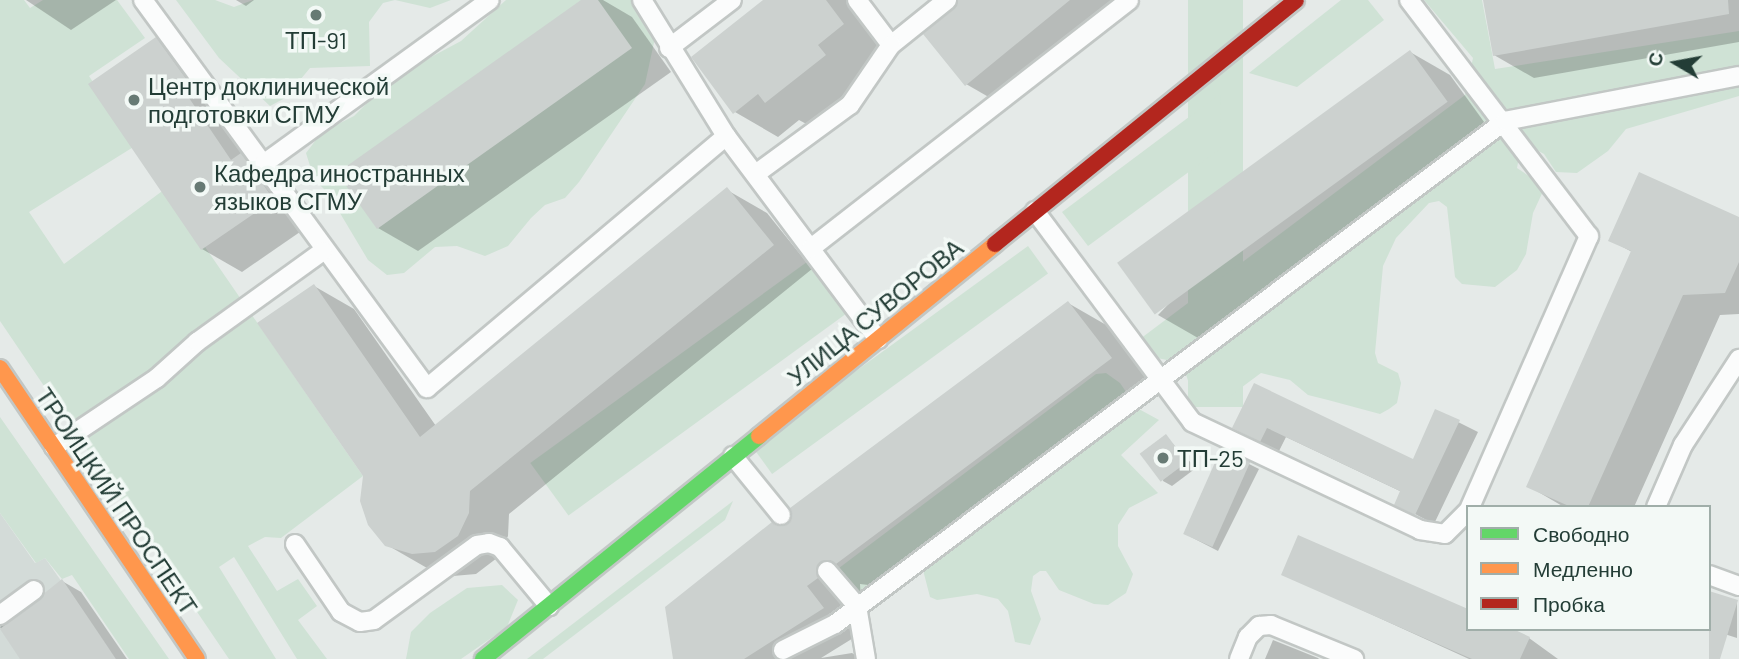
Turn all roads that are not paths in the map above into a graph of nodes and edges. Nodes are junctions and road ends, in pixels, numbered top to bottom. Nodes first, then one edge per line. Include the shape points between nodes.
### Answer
1 (143, 0) edge
2 (490, 0) edge
3 (642, 0) edge
4 (732, 0) edge
5 (857, 0) edge
6 (947, 0) edge
7 (1129, 0) edge
8 (1296, 0) edge
9 (1409, 0) edge
10 (891, 45) junction
11 (669, 48) junction
12 (1739, 76) edge
13 (1505, 121) junction
14 (726, 136) junction
15 (261, 165) junction
16 (757, 173) junction
17 (1035, 211) junction
18 (811, 248) junction
19 (323, 251) junction
20 (878, 339) junction
21 (1739, 359) edge
22 (0, 368) edge
23 (1160, 379) junction
24 (54, 447) junction
25 (733, 456) junction
26 (1471, 505) edge
27 (1657, 505) edge
28 (1466, 512) edge
29 (781, 515) dead end
30 (295, 544) dead end
31 (827, 571) dead end
32 (1711, 576) edge
33 (1739, 586) edge
34 (34, 590) dead end
35 (549, 606) junction
36 (857, 606) junction
37 (0, 615) edge
38 (783, 650) dead end
39 (489, 657) edge
40 (197, 659) edge
41 (866, 659) edge
42 (1239, 659) edge
43 (1354, 659) edge

1 - 15 lane
2 - 15 lane
3 - 11 lane
4 - 11 lane
5 - 10 lane
6 - 10 lane
7 - 18 lane
8 - 17 street, УЛИЦА СУВОРОВА
9 - 13 lane
10 - 16 lane via 850,105
11 - 14 lane
12 - 13 lane
13 - 23 lane
13 - 26 lane via 1589,236
14 - 16 lane
14 - 19 lane via 427,388
15 - 19 lane
16 - 18 lane
17 - 20 street, УЛИЦА СУВОРОВА
17 - 23 lane
18 - 20 lane
19 - 24 lane via 197,342 157,378
20 - 25 street, УЛИЦА СУВОРОВА
21 - 27 lane via 1684,445
22 - 24 street, ТРОИЦКИЙ ПРОСПЕКТ
23 - 28 lane via 1192,422 1420,530 1446,534
23 - 36 lane
24 - 40 street, ТРОИЦКИЙ ПРОСПЕКТ
25 - 29 lane
25 - 35 street, УЛИЦА СУВОРОВА
30 - 35 lane via 341,612 360,622 373,620 477,545 489,543 500,547
31 - 36 lane
32 - 33 lane
34 - 37 lane
35 - 39 street, УЛИЦА СУВОРОВА
36 - 38 lane via 835,624
36 - 41 lane
42 - 43 lane via 1248,637 1259,626 1271,625

